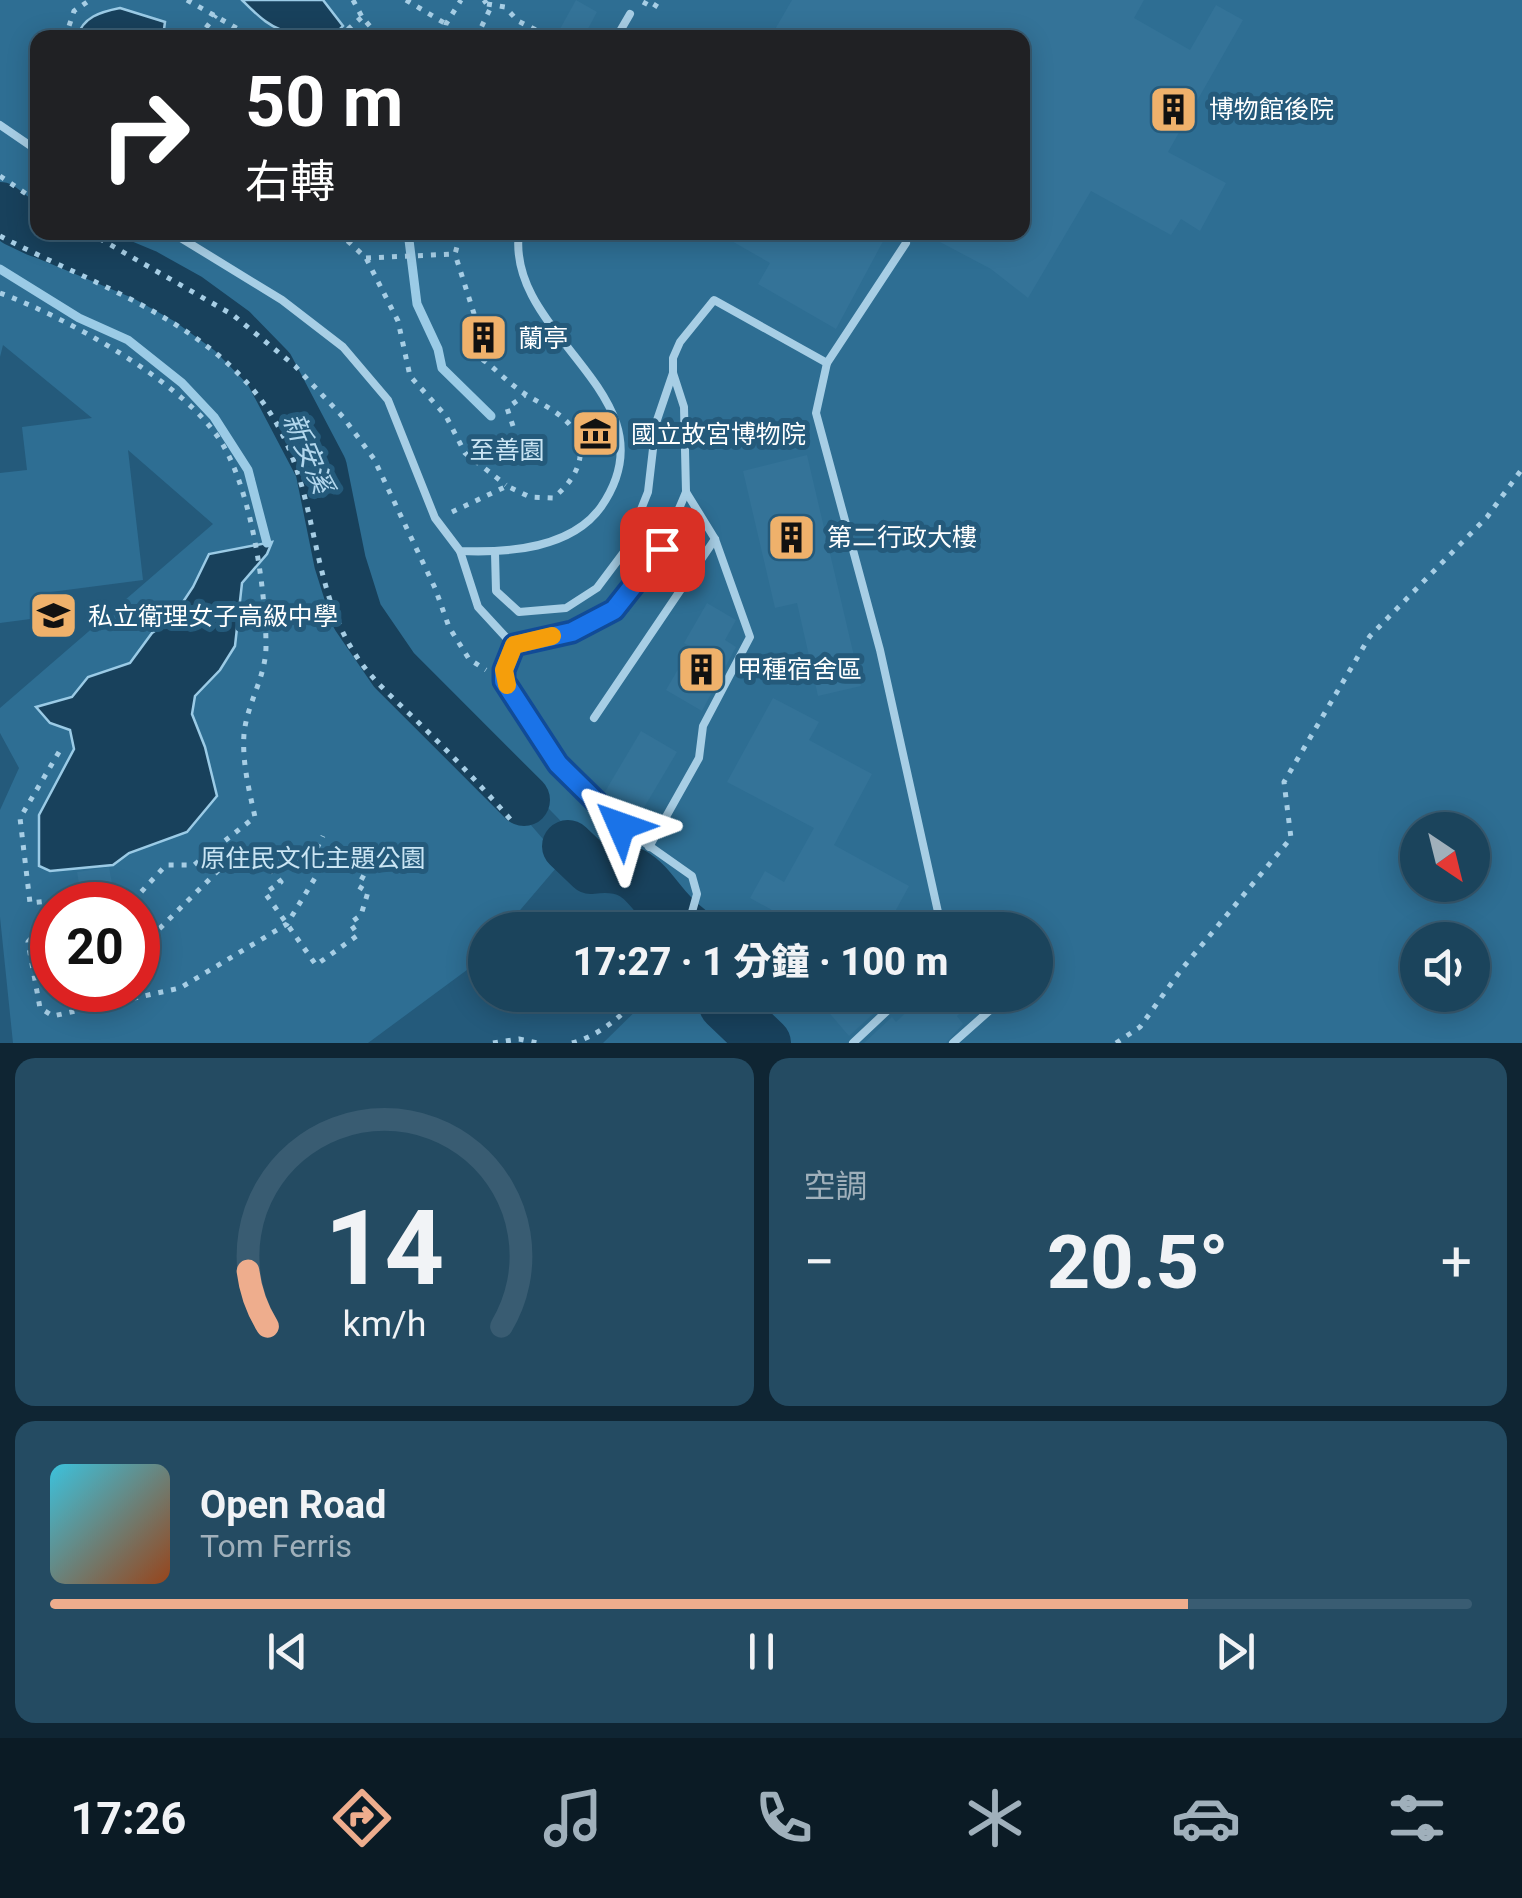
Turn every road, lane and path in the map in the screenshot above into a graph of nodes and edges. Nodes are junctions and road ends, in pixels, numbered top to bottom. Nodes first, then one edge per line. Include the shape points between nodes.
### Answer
1 (66, 0) edge
2 (90, 0) edge
3 (187, 0) edge
4 (354, 0) edge
5 (406, 0) edge
6 (461, 0) edge
7 (640, 0) edge
8 (659, 0) edge
9 (486, 2) edge
10 (74, 11) junction
11 (630, 14) dead end
12 (216, 16) junction
13 (362, 17) junction
14 (446, 24) junction
15 (68, 30) edge
16 (204, 30) edge
17 (240, 30) edge
18 (347, 30) edge
19 (373, 30) edge
20 (445, 30) edge
21 (480, 30) edge
22 (536, 30) edge
23 (621, 30) edge
24 (0, 124) edge
25 (30, 145) edge
26 (0, 176) edge
27 (30, 197) edge
28 (0, 236) edge
29 (102, 240) edge
30 (184, 240) edge
31 (347, 240) edge
32 (459, 240) edge
33 (517, 240) edge
34 (906, 243) dead end
35 (455, 254) junction
36 (366, 258) junction
37 (0, 293) edge
38 (827, 363) junction
39 (674, 373) junction
40 (526, 394) junction
41 (512, 426) dead end
42 (1522, 469) edge
43 (508, 486) junction
44 (686, 492) junction
45 (445, 515) dead end
46 (715, 539) junction
47 (460, 551) junction
48 (495, 552) junction
49 (514, 645) junction
50 (504, 670) junction
51 (594, 718) dead end
52 (59, 752) dead end
53 (514, 817) dead end
54 (323, 836) dead end
55 (649, 846) junction
56 (316, 849) junction
57 (212, 852) junction
58 (329, 855) junction
59 (230, 859) junction
60 (311, 860) dead end
61 (150, 882) edge
62 (30, 902) edge
63 (692, 912) edge
64 (938, 912) edge
65 (286, 924) junction
66 (160, 928) edge
67 (160, 992) edge
68 (46, 1012) edge
69 (71, 1012) edge
70 (626, 1012) edge
71 (886, 1012) edge
72 (988, 1012) edge
73 (493, 1043) edge
74 (538, 1043) edge
75 (572, 1043) edge
76 (853, 1043) edge
77 (954, 1043) edge
78 (1116, 1043) edge

1 - 10 path
2 - 10 path
3 - 12 path
4 - 13 path
5 - 14 path
6 - 14 path
7 - 8 path via 654,8
9 - 21 path via 490,9
9 - 22 path via 505,6
10 - 15 path
11 - 23 lane
12 - 16 path
12 - 17 path
13 - 18 path
13 - 19 path
14 - 20 path
24 - 25 lane
26 - 27 path
28 - 53 path via 156,312 240,373 263,400 294,460 331,606 356,657
29 - 50 path via 233,315 343,417 374,458 469,659 490,672
30 - 47 lane via 343,347 388,400 435,518
31 - 36 path
32 - 35 path
33 - 48 lane via 524,284 614,414 621,450 615,486 590,522 557,540
34 - 38 lane
35 - 36 path
35 - 40 path via 476,320 463,338 468,351
36 - 43 path via 398,321 410,376 446,416 465,453
37 - 57 path via 122,354 215,433 237,473 260,580 266,648 244,733 256,817
38 - 39 lane via 714,300 680,342
38 - 64 lane via 816,413 880,650
39 - 44 lane via 684,407
39 - 48 lane via 656,423 648,492 624,552 597,588 566,608 519,612 496,592
40 - 41 path via 507,408
40 - 43 path via 565,419 581,442 580,464 554,498 530,497
42 - 78 path via 1487,517 1370,636 1284,782 1291,838 1140,1027
43 - 45 path
44 - 46 lane
44 - 49 lane via 662,549 614,610 572,632
46 - 51 lane
46 - 55 lane via 750,637 703,726 699,758
47 - 48 lane
47 - 49 lane via 478,606
49 - 50 lane
50 - 55 lane via 504,681 558,764
52 - 62 path via 20,818
54 - 56 path
55 - 63 lane via 692,876 697,894
56 - 58 path
56 - 60 path
57 - 59 path
57 - 61 path via 194,865 166,865
58 - 65 path
58 - 65 path via 366,871 358,886 368,892 362,915 350,923 358,935 316,966
59 - 65 path via 248,870 263,858 280,882 265,893
59 - 66 path
65 - 67 path via 180,988
68 - 69 path
70 - 75 path
71 - 76 lane
72 - 77 lane
73 - 74 path

